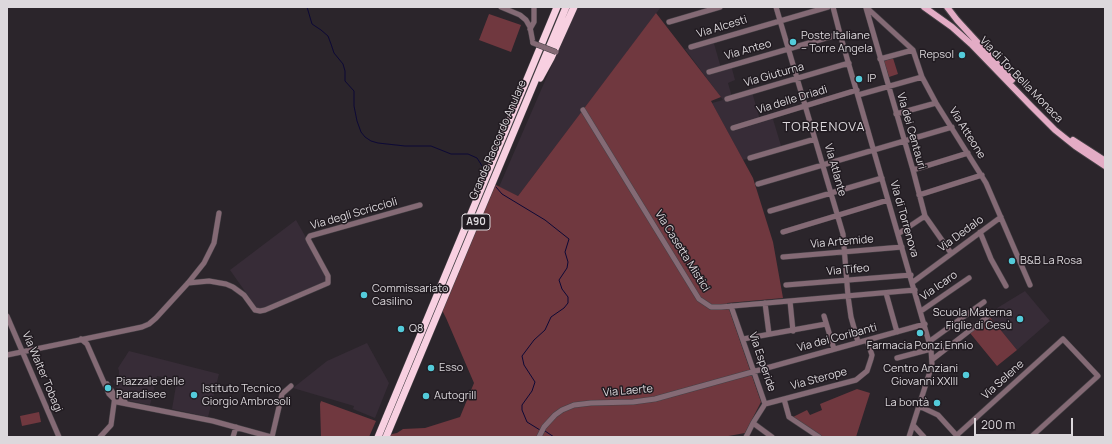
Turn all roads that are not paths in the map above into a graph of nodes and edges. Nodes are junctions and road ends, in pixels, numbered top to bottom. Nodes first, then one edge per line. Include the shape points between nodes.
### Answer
1 (501, 7) edge
2 (534, 7) edge
3 (554, 7) edge
4 (557, 7) edge
5 (566, 7) edge
6 (574, 7) edge
7 (720, 7) edge
8 (776, 7) edge
9 (828, 7) edge
10 (833, 7) edge
11 (866, 7) edge
12 (924, 7) edge
13 (947, 7) edge
14 (779, 20) junction
15 (669, 22) dead end
16 (548, 28) junction
17 (530, 29) junction
18 (840, 34) junction
19 (691, 47) dead end
20 (788, 49) junction
21 (913, 50) junction
22 (556, 52) dead end
23 (880, 59) junction
24 (849, 63) junction
25 (708, 72) dead end
26 (922, 77) junction
27 (797, 78) junction
28 (888, 87) junction
29 (858, 93) junction
30 (727, 99) dead end
31 (936, 103) junction
32 (525, 104) junction
33 (805, 106) junction
34 (582, 110) dead end
35 (896, 114) junction
36 (952, 127) junction
37 (733, 128) dead end
38 (815, 139) junction
39 (904, 141) junction
40 (1076, 142) junction
41 (874, 150) junction
42 (968, 153) junction
43 (1105, 156) edge
44 (750, 158) dead end
45 (1096, 160) junction
46 (1105, 161) edge
47 (823, 165) junction
48 (1105, 166) edge
49 (1105, 169) edge
50 (913, 170) junction
51 (982, 175) junction
52 (882, 178) junction
53 (758, 184) dead end
54 (830, 192) junction
55 (919, 195) junction
56 (888, 200) junction
57 (420, 205) dead end
58 (770, 211) dead end
59 (219, 213) dead end
60 (837, 215) junction
61 (924, 216) junction
62 (1002, 217) junction
63 (784, 232) dead end
64 (980, 232) junction
65 (898, 234) junction
66 (902, 247) junction
67 (844, 252) junction
68 (951, 254) junction
69 (783, 257) dead end
70 (910, 275) junction
71 (968, 278) dead end
72 (846, 280) junction
73 (912, 282) junction
74 (188, 283) junction
75 (786, 285) dead end
76 (1030, 285) dead end
77 (1006, 286) dead end
78 (915, 290) junction
79 (886, 293) junction
80 (848, 296) junction
81 (790, 301) junction
82 (984, 302) dead end
83 (765, 303) junction
84 (731, 306) junction
85 (921, 311) junction
86 (7, 316) edge
87 (824, 316) dead end
88 (987, 317) dead end
89 (826, 324) junction
90 (925, 324) junction
91 (793, 331) junction
92 (897, 332) junction
93 (769, 334) junction
94 (81, 339) junction
95 (743, 339) junction
96 (867, 340) junction
97 (930, 341) junction
98 (858, 342) junction
99 (834, 349) junction
100 (931, 349) junction
101 (23, 352) junction
102 (7, 355) edge
103 (897, 358) dead end
104 (933, 359) junction
105 (754, 372) junction
106 (291, 386) dead end
107 (115, 398) junction
108 (784, 399) junction
109 (765, 404) junction
110 (919, 406) junction
111 (753, 423) junction
112 (913, 425) junction
113 (236, 428) junction
114 (539, 436) edge
115 (958, 436) edge
116 (59, 437) edge
117 (100, 437) edge
118 (233, 437) edge
119 (272, 437) edge
120 (378, 437) edge
121 (386, 437) edge
122 (746, 437) edge
123 (772, 437) edge
124 (819, 437) edge
125 (909, 437) edge
126 (924, 437) edge
127 (1031, 437) edge

1 - 17 street via 523,17
2 - 17 street via 534,22
3 - 16 highway
4 - 16 highway, Grande Raccordo Anulare / A90
5 - 32 highway, Grande Raccordo Anulare / A90
6 - 32 highway via 547,66
7 - 15 street
8 - 14 street, Via Atlante
9 - 14 street, Via Alcesti
10 - 18 street, Via di Torrenova
11 - 21 street, Via Atteone
11 - 23 street, Via dei Centauri
12 - 45 main road, Via di Tor Bella Monaca via 971,44 1051,126
13 - 40 main road, Via di Tor Bella Monaca via 1031,101
14 - 19 street, Via Alcesti
14 - 20 street, Via Atlante
16 - 120 highway, Grande Raccordo Anulare / A90
17 - 22 street, bridge via 533,43
18 - 20 street, Via Anteo
18 - 24 street, Via di Torrenova
20 - 25 street, Via Anteo
20 - 27 street, Via Atlante
21 - 23 street
21 - 26 street, Via Atteone
23 - 28 street, Via dei Centauri
24 - 27 street, Via Giuturna
24 - 29 street, Via di Torrenova
26 - 28 street, Via delle Driadi
26 - 31 street, Via Atteone
27 - 30 street, Via Giuturna
27 - 33 street, Via Atlante
28 - 29 street, Via delle Driadi
28 - 35 street, Via dei Centauri
29 - 33 street, Via delle Driadi
29 - 41 street, Via di Torrenova
31 - 35 street
31 - 36 street, Via Atteone
32 - 121 highway, Grande Raccordo Anulare / A90
33 - 37 street, Via delle Driadi
33 - 38 street, Via Atlante
34 - 84 street, Via Casetta Mistici via 699,299 711,307
35 - 39 street, Via dei Centauri
36 - 39 street
36 - 42 street, Via Atteone
38 - 44 street
38 - 47 street, Via Atlante
39 - 41 street
39 - 50 street, Via dei Centauri
40 - 43 main road
40 - 46 main road, Via di Tor Bella Monaca
41 - 47 street
41 - 52 street, Via di Torrenova
42 - 50 street
42 - 51 street, Via Atteone
45 - 48 main road, Via di Tor Bella Monaca
45 - 49 main road
47 - 53 street
47 - 54 street, Via Atlante
50 - 55 street, Via dei Centauri
51 - 55 street
51 - 62 street, Via Atteone
52 - 54 street
52 - 56 street, Via di Torrenova
54 - 58 street
54 - 60 street, Via Atlante
55 - 61 street, Via dei Centauri
56 - 60 street
56 - 65 street, Via di Torrenova
57 - 74 street, Via degli Scriccioli via 310,236 308,240 328,277 328,283 265,310 255,310 248,299 228,284 209,281
59 - 74 street via 211,251
60 - 63 street
60 - 67 street, Via Atlante
61 - 65 street
61 - 68 street, Via dei Centauri
62 - 64 street, Via Dedalo
62 - 76 street, Via Atteone
64 - 68 street, Via Dedalo
64 - 77 street
65 - 66 street, Via di Torrenova
66 - 67 street, Via Artemide
66 - 70 street, Via di Torrenova
67 - 69 street, Via Artemide
67 - 72 street, Via Atlante
68 - 73 street, Via Dedalo
70 - 72 street, Via Tifeo
70 - 73 street, Via di Torrenova
71 - 85 street, Via Icaro
72 - 75 street, Via Tifeo
72 - 80 street, Via Atlante
73 - 78 street, Via di Torrenova
74 - 94 street via 147,325
78 - 79 street, Via Casetta Mistici
78 - 85 street, Via di Torrenova
79 - 80 street, Via Casetta Mistici
79 - 92 street
80 - 81 street, Via Casetta Mistici
80 - 98 street, Via Atlante
81 - 83 street, Via Casetta Mistici
81 - 91 street
82 - 97 street
83 - 84 street, Via Casetta Mistici
83 - 93 street
84 - 95 street, Via Esperide
85 - 90 street, Via di Torrenova
86 - 101 street, Via Walter Tobagi
87 - 89 street
88 - 104 street
89 - 91 street
89 - 99 street
90 - 92 street, Via dei Coribanti
90 - 97 street, Via di Torrenova
91 - 93 street
92 - 96 street, Via dei Coribanti
93 - 95 street
94 - 101 street
94 - 107 street via 87,344
95 - 105 street, Via Esperide
96 - 98 street, Via dei Coribanti
96 - 108 street, Via Sterope via 872,359 867,371 856,380
97 - 100 street, Via di Torrenova
98 - 99 street, Via dei Coribanti
99 - 105 street, Via dei Coribanti
100 - 103 street
100 - 104 street, Via di Torrenova
101 - 102 street
101 - 116 street, Via Walter Tobagi
104 - 110 street, Via di Torrenova
105 - 109 street, Via Esperide
105 - 114 street, Via Laerte via 652,400 574,405 560,411
106 - 119 street via 282,394
107 - 113 street
107 - 117 street via 111,425
108 - 109 street, Via Sterope
108 - 124 street via 789,417
109 - 111 street, Via Esperide
110 - 112 street, Via di Torrenova
110 - 115 street via 937,414
111 - 122 street, Via Esperide
111 - 123 street
112 - 125 street, Via di Torrenova
112 - 126 street
113 - 118 street
113 - 119 street
115 - 127 street, Via Selene via 1063,339 1098,376

